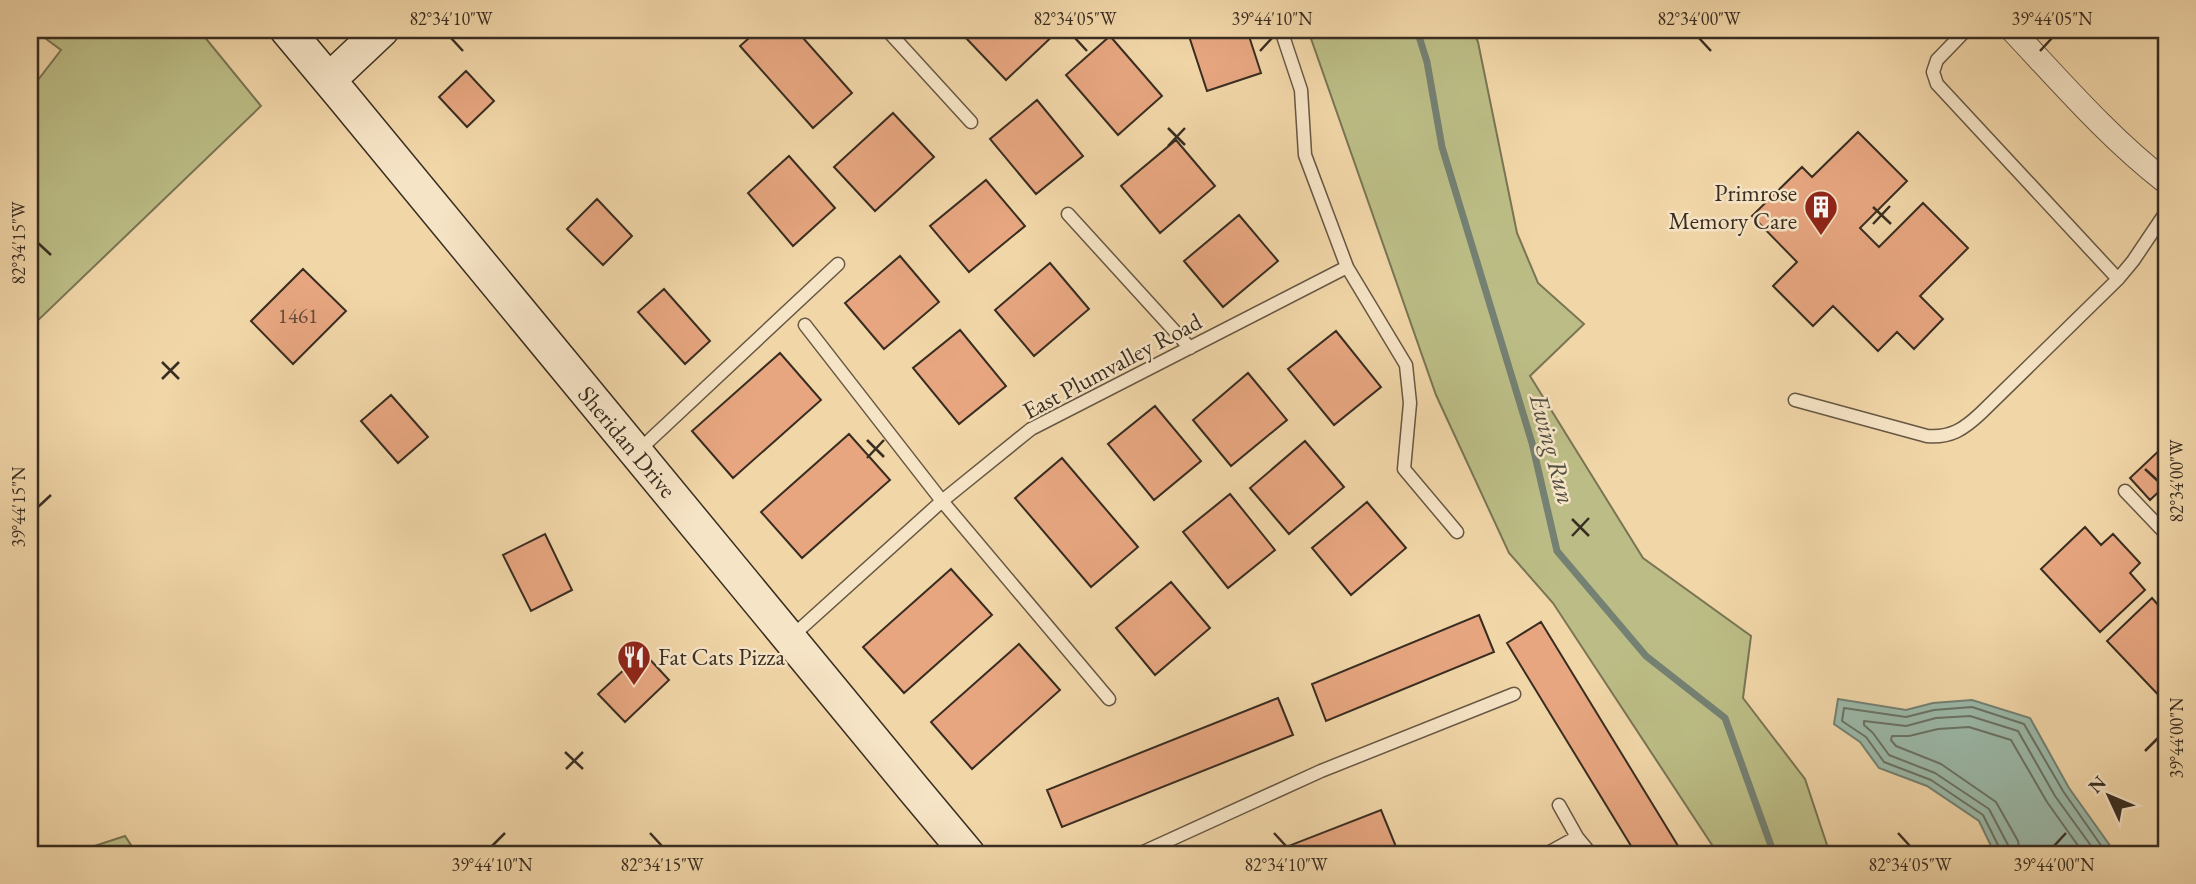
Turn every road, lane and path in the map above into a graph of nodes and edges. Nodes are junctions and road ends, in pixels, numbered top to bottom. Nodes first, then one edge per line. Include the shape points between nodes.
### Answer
1 (286, 30) edge
2 (382, 30) edge
3 (1281, 30) edge
4 (1966, 30) edge
5 (2012, 30) edge
6 (893, 32) edge
7 (329, 80) junction
8 (971, 121) dead end
9 (2166, 182) edge
10 (2166, 212) edge
11 (1068, 214) dead end
12 (838, 264) dead end
13 (1347, 267) junction
14 (2118, 279) junction
15 (806, 325) dead end
16 (1190, 348) junction
17 (1796, 400) dead end
18 (636, 453) junction
19 (2125, 491) dead end
20 (942, 501) junction
21 (2162, 520) edge
22 (1457, 532) dead end
23 (2166, 534) edge
24 (788, 639) junction
25 (1514, 694) dead end
26 (1109, 699) dead end
27 (1559, 804) dead end
28 (1577, 837) junction
29 (968, 854) edge
30 (1139, 854) edge
31 (1546, 854) edge
32 (1591, 854) edge

1 - 7 street, Sheridan Drive
2 - 7 street
3 - 13 lane via 1301,90 1304,155
4 - 14 lane via 1937,60 1933,72 1937,84
5 - 9 street via 2099,123
6 - 8 lane
7 - 18 street, Sheridan Drive
10 - 14 lane
11 - 16 lane
12 - 18 lane
13 - 16 lane, East Plumvalley Road
13 - 22 lane via 1406,365 1410,403 1404,469
14 - 17 lane via 1956,433 1927,436
15 - 20 lane
16 - 20 lane, East Plumvalley Road via 1031,429
18 - 24 street, Sheridan Drive
19 - 21 lane
20 - 24 lane, East Plumvalley Road
20 - 26 lane
21 - 23 lane
24 - 29 street, Sheridan Drive
25 - 30 lane via 1321,771
27 - 28 lane
28 - 31 lane
28 - 32 lane

